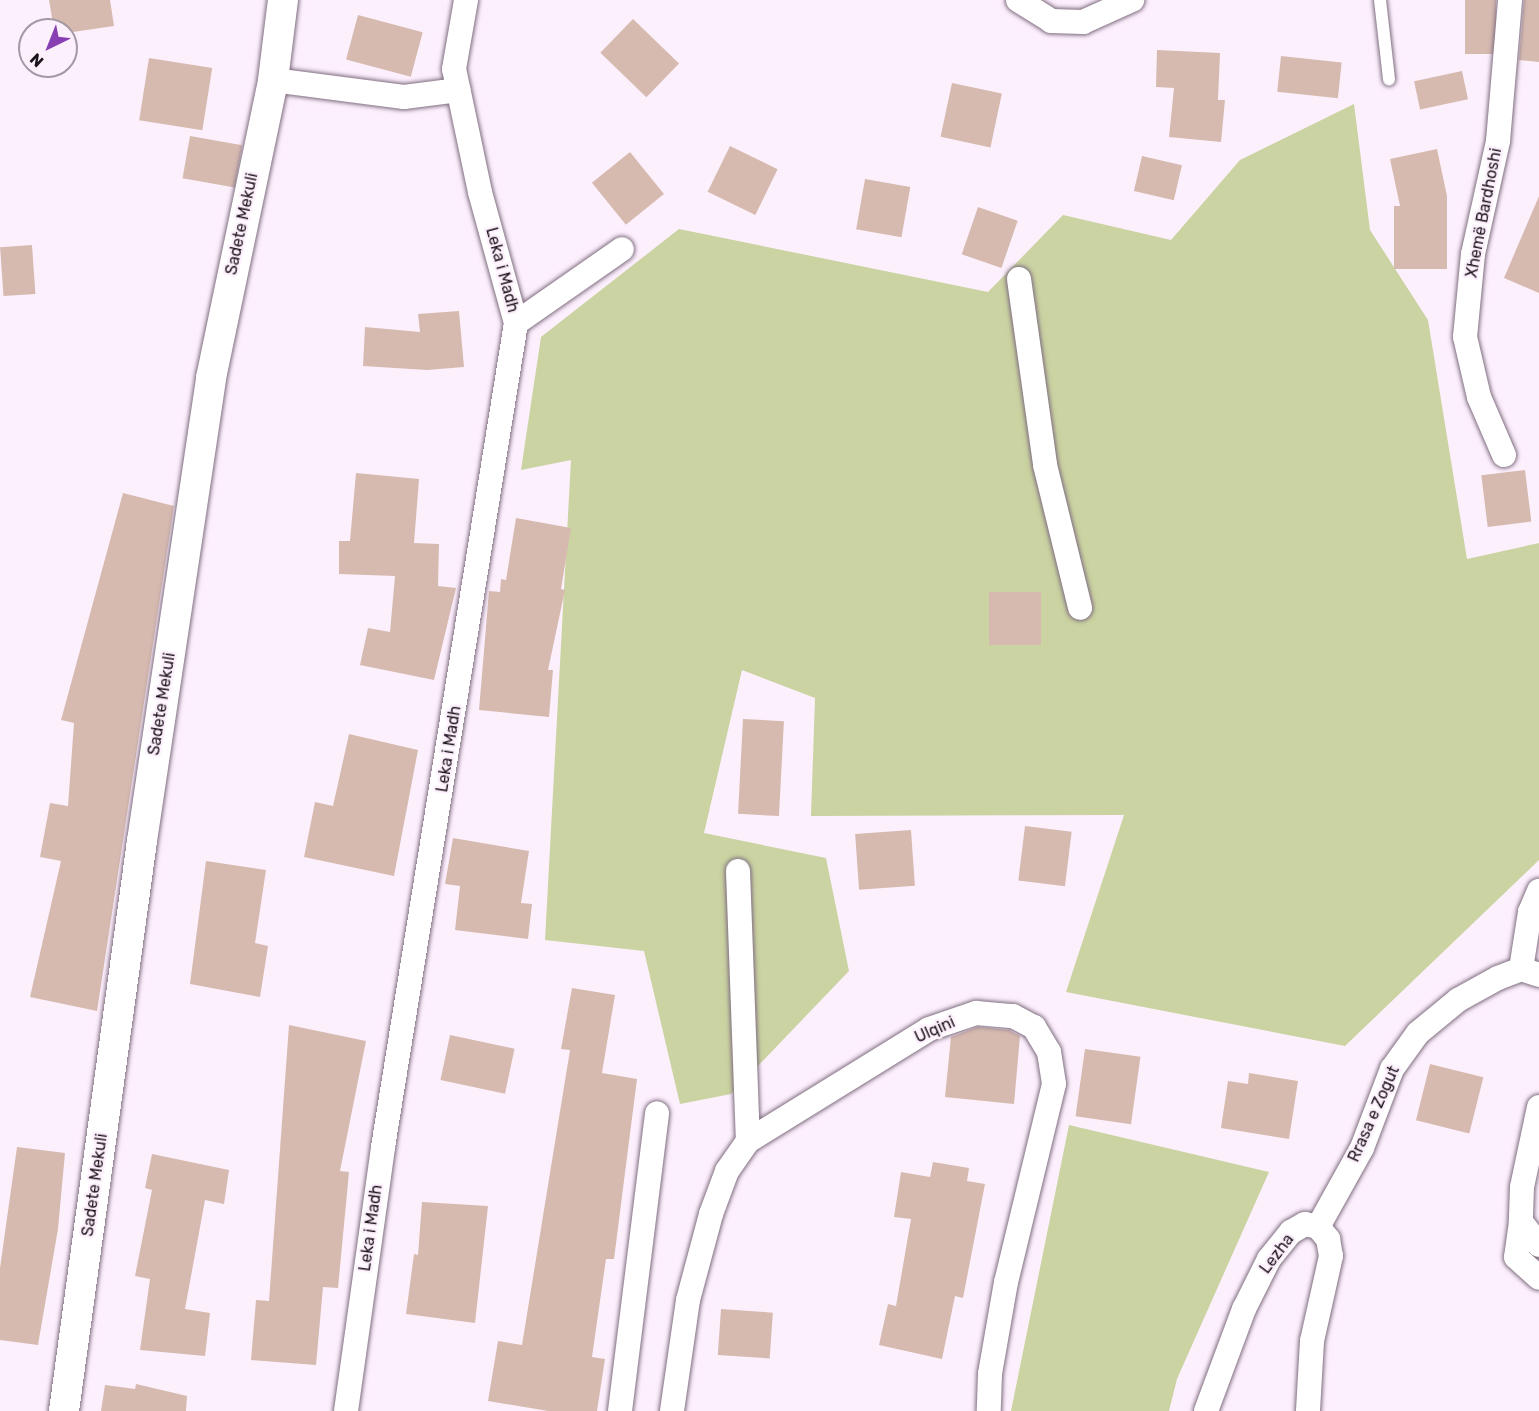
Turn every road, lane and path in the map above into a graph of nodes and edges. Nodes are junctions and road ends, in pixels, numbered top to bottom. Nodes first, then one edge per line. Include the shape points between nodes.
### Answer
1 (283, 0) edge
2 (466, 0) edge
3 (1018, 0) edge
4 (1132, 0) edge
5 (1380, 0) edge
6 (1510, 0) edge
7 (1389, 79) dead end
8 (273, 80) junction
9 (459, 90) junction
10 (622, 249) dead end
11 (1020, 279) dead end
12 (516, 323) junction
13 (1504, 455) dead end
14 (1080, 608) dead end
15 (738, 872) dead end
16 (1539, 891) edge
17 (1530, 972) edge
18 (1539, 1107) edge
19 (657, 1113) dead end
20 (748, 1140) junction
21 (1521, 1222) junction
22 (1318, 1227) junction
23 (1539, 1245) edge
24 (1539, 1278) edge
25 (64, 1411) edge
26 (346, 1411) edge
27 (620, 1411) edge
28 (672, 1411) edge
29 (989, 1411) edge
30 (1206, 1411) edge
31 (1308, 1411) edge

1 - 8 street, Sadete Mekuli
2 - 9 street, Leka i Madh via 454,69
3 - 4 street via 1051,21 1083,22
5 - 7 lane
6 - 13 street, Xhemë Bardhoshi via 1498,141 1473,254 1465,337 1479,397
8 - 9 street via 404,98
8 - 25 street, Sadete Mekuli via 211,378 142,841
9 - 12 street, Leka i Madh via 480,192
10 - 12 street
11 - 14 street via 1045,465
12 - 26 street, Leka i Madh via 383,1147
15 - 20 street
16 - 17 street via 1530,912
17 - 22 street, Rrasa e Zogut via 1458,1000 1418,1033 1392,1069 1362,1148
18 - 21 street via 1522,1187
19 - 27 street
20 - 28 street, Ulqini via 727,1171 711,1214 688,1300
20 - 29 street, Ulqini via 929,1029 976,1012 1013,1016 1034,1028 1048,1052 1054,1084 1006,1282
21 - 23 street
21 - 24 street via 1516,1257
22 - 30 street, Lezha via 1305,1224 1291,1232 1269,1259 1244,1309
22 - 31 street via 1328,1239 1331,1256 1311,1341

